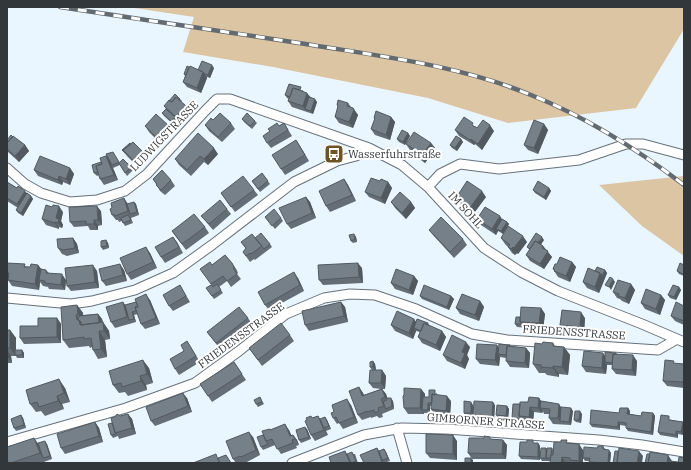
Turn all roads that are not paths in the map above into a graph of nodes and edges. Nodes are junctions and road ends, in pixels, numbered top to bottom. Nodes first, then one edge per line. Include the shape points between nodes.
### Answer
1 (230, 99) joint
2 (369, 148) junction
3 (684, 155) edge
4 (7, 168) edge
5 (428, 187) junction
6 (7, 298) edge
7 (681, 341) edge
8 (397, 428) junction
9 (7, 442) edge
10 (684, 452) edge
11 (292, 463) edge
12 (407, 463) edge

1 - 2 street, IM SOHL
1 - 4 street, LUDWIGSTRASSE via 217,99 147,174 125,191 97,200 70,202 41,193 25,184
2 - 5 street, IM SOHL via 402,165
2 - 6 street via 294,182 173,273 135,290 71,304
3 - 5 street via 643,144 626,144 579,160 498,169 460,164 440,174
5 - 7 street, IM SOHL via 484,248 521,272 558,291
7 - 9 street, FRIEDENSSTRASSE via 658,350 507,340 472,334 416,309 375,295 350,294 324,298 286,314 195,383 126,408
8 - 10 street, GIMBORNER STRASSE via 599,440
8 - 11 street, GIMBORNER STRASSE via 364,434
8 - 12 street

